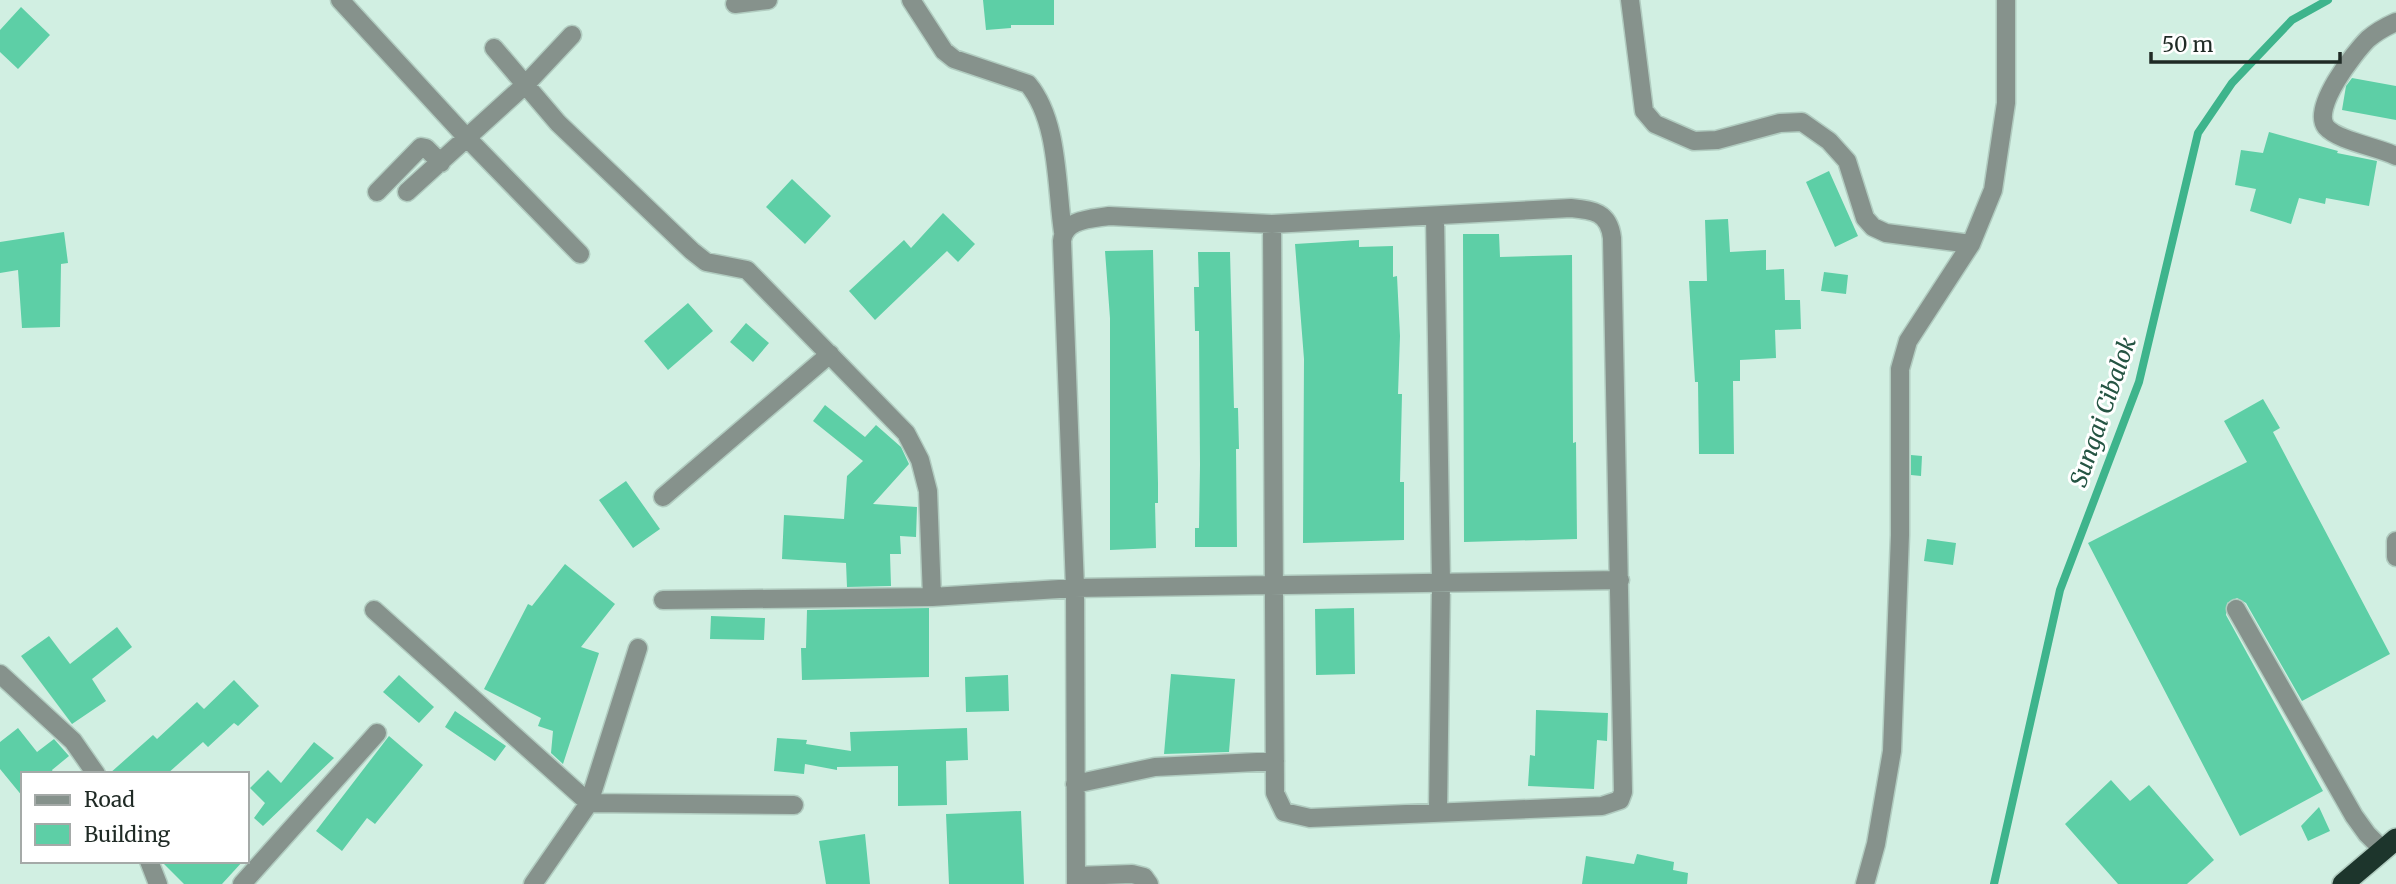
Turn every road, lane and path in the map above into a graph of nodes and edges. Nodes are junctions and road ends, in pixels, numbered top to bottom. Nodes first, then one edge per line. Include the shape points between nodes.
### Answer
1 (341, 0) edge
2 (768, 0) edge
3 (911, 0) edge
4 (1630, 0) edge
5 (2006, 0) edge
6 (735, 4) dead end
7 (2396, 22) edge
8 (572, 35) dead end
9 (494, 48) dead end
10 (526, 85) junction
11 (467, 138) junction
12 (2396, 156) edge
13 (441, 163) junction
14 (377, 192) dead end
15 (407, 192) dead end
16 (1436, 217) junction
17 (1272, 224) junction
18 (1063, 232) junction
19 (1971, 244) junction
20 (580, 254) dead end
21 (831, 354) junction
22 (663, 497) dead end
23 (2396, 541) edge
24 (2396, 557) edge
25 (1619, 580) junction
26 (1441, 582) junction
27 (1272, 587) junction
28 (1076, 588) junction
29 (932, 597) junction
30 (663, 600) dead end
31 (2236, 609) dead end
32 (374, 611) dead end
33 (638, 648) dead end
34 (0, 675) edge
35 (377, 733) dead end
36 (1275, 761) junction
37 (95, 772) edge
38 (1075, 784) junction
39 (589, 803) junction
40 (794, 805) dead end
41 (1438, 812) junction
42 (2390, 844) edge
43 (150, 863) edge
44 (1076, 880) edge
45 (158, 884) edge
46 (242, 884) edge
47 (533, 884) edge
48 (1149, 884) edge
49 (1865, 884) edge
50 (2343, 884) edge

1 - 11 street
2 - 6 street
3 - 18 street via 954,59 1028,84 1035,92 1047,121
4 - 19 street via 1644,111 1655,124 1685,139 1704,141 1802,122 1847,162 1865,218 1873,227 1886,233
5 - 19 street via 2008,71 1998,160 1985,215
7 - 12 street via 2358,51 2329,90 2323,118 2327,128 2339,136
8 - 10 street
9 - 10 street
10 - 11 street
10 - 21 street via 558,123 692,251 706,262 747,270
11 - 13 street
11 - 20 street
13 - 14 street via 421,147
13 - 15 street
16 - 17 street
16 - 25 street via 1571,208 1595,211 1607,221 1612,238
16 - 26 street
17 - 18 street via 1109,216 1073,223
17 - 27 street
18 - 28 street
19 - 49 street via 1908,341 1900,369 1892,751
21 - 22 street
21 - 29 street via 895,418 920,460 931,511
23 - 24 street
25 - 26 street
25 - 41 street via 1625,783 1620,800 1585,808
26 - 27 street
26 - 41 street
27 - 28 street
27 - 36 street
28 - 29 street
28 - 38 street
29 - 30 street
31 - 42 street via 2354,816 2367,834
32 - 39 street
33 - 39 street
34 - 37 street via 73,741
35 - 46 street
36 - 38 street via 1154,767
36 - 41 street via 1278,803 1284,812 1298,818
38 - 44 street
39 - 40 street
39 - 47 street
42 - 50 highway
43 - 45 street
44 - 48 street via 1132,874

